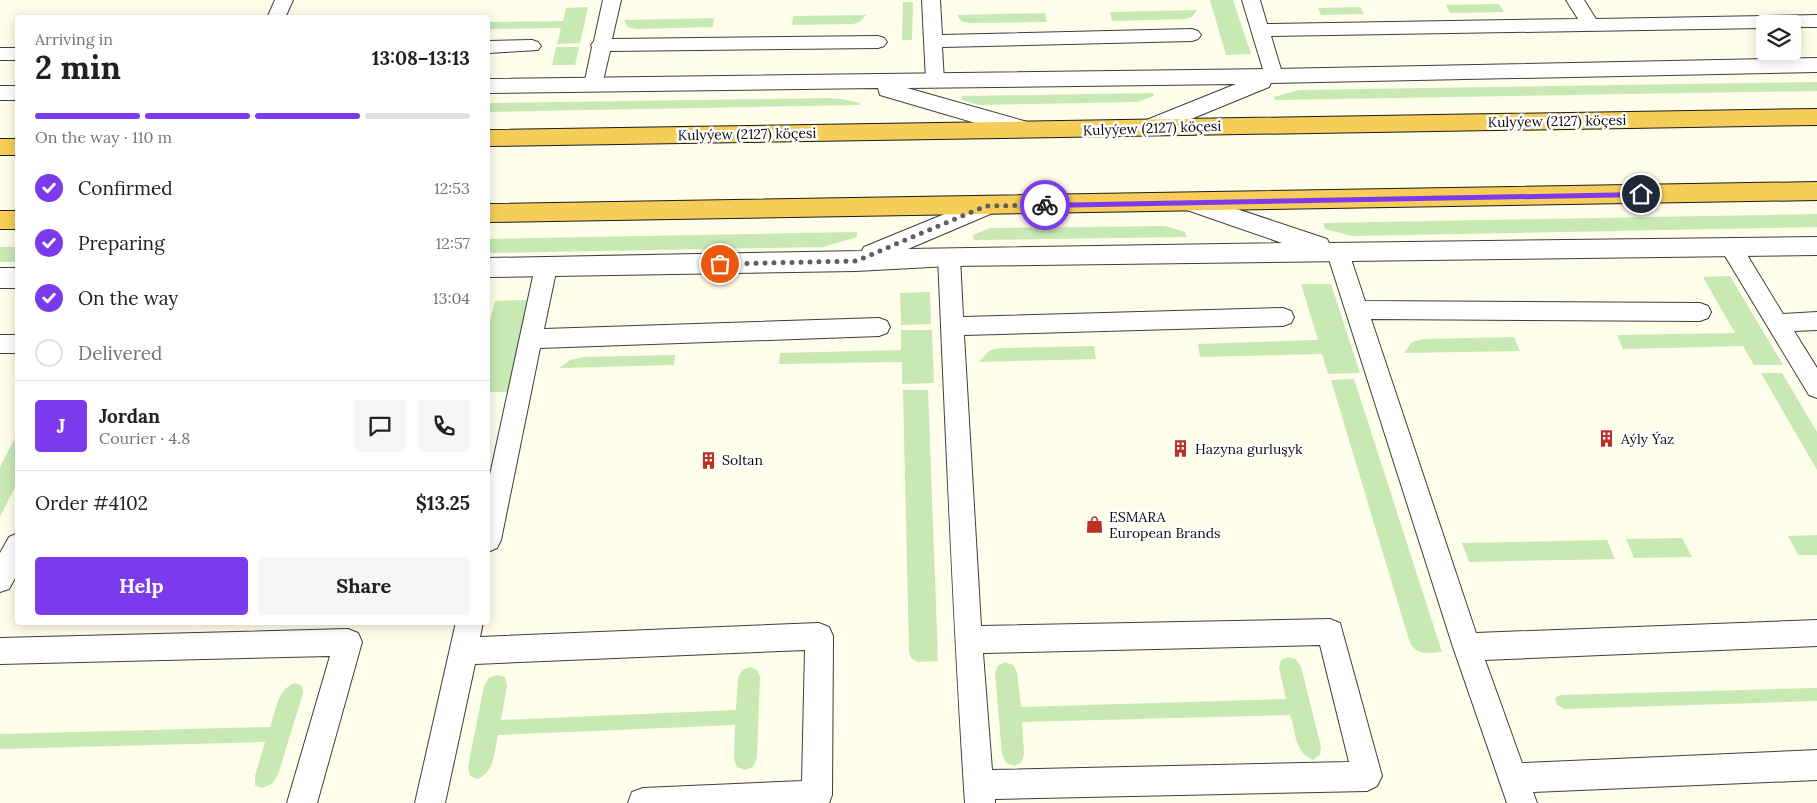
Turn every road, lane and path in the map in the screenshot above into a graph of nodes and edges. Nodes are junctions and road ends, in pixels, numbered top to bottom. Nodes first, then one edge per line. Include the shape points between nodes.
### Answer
1 (284, 0) edge
2 (612, 0) edge
3 (931, 0) edge
4 (1251, 0) edge
5 (1575, 0) edge
6 (277, 15) edge
7 (1817, 21) edge
8 (1591, 25) junction
9 (1262, 30) junction
10 (1192, 35) dead end
11 (933, 41) junction
12 (878, 42) dead end
13 (600, 45) junction
14 (532, 46) dead end
15 (490, 47) edge
16 (0, 54) edge
17 (15, 54) edge
18 (1817, 66) edge
19 (1274, 76) junction
20 (935, 80) junction
21 (860, 82) junction
22 (593, 85) junction
23 (490, 86) edge
24 (0, 93) edge
25 (15, 93) edge
26 (1817, 117) edge
27 (1152, 127) junction
28 (1023, 129) junction
29 (490, 138) edge
30 (0, 147) edge
31 (15, 147) edge
32 (1817, 191) edge
33 (1192, 203) junction
34 (986, 206) junction
35 (490, 213) edge
36 (0, 220) edge
37 (15, 220) edge
38 (1730, 246) junction
39 (1817, 246) edge
40 (1338, 253) junction
41 (949, 257) junction
42 (856, 261) junction
43 (546, 267) junction
44 (490, 268) edge
45 (0, 278) edge
46 (15, 278) edge
47 (1357, 310) junction
48 (1700, 312) dead end
49 (1283, 318) dead end
50 (1817, 321) edge
51 (1777, 323) junction
52 (951, 326) junction
53 (879, 327) dead end
54 (530, 339) junction
55 (0, 344) edge
56 (15, 344) edge
57 (1817, 388) edge
58 (490, 530) edge
59 (15, 551) edge
60 (0, 580) edge
61 (469, 625) edge
62 (1817, 633) edge
63 (968, 640) junction
64 (1467, 647) junction
65 (0, 651) edge
66 (464, 651) junction
67 (1817, 765) edge
68 (1518, 791) edge
69 (980, 794) edge
70 (302, 803) edge
71 (430, 803) edge
72 (643, 803) edge

1 - 6 lane
2 - 13 lane
3 - 11 lane
4 - 9 lane
5 - 8 lane
7 - 8 lane
8 - 9 lane
9 - 19 lane
10 - 11 lane
11 - 20 lane
12 - 13 lane
13 - 22 lane
14 - 15 lane
16 - 17 lane
18 - 19 street
19 - 20 street
19 - 27 street
20 - 21 street
21 - 22 street
21 - 28 street
22 - 23 street
24 - 25 street
26 - 27 highway, Kulyýew (2127) köçesi
27 - 28 highway, Kulyýew (2127) köçesi
28 - 29 highway, Kulyýew (2127) köçesi
30 - 31 highway
32 - 33 highway
33 - 34 highway
33 - 40 street
34 - 35 highway
34 - 42 street
36 - 37 highway
38 - 39 street
38 - 40 street
38 - 51 lane
40 - 41 street
40 - 47 lane
41 - 42 street
41 - 52 lane
42 - 43 street
43 - 44 street
43 - 54 lane
45 - 46 street
47 - 48 lane
47 - 64 lane
49 - 52 lane
50 - 51 lane
51 - 57 lane
52 - 63 lane
53 - 54 lane
54 - 58 lane
55 - 56 lane
59 - 60 lane
61 - 66 lane
62 - 64 lane
63 - 69 lane
63 - 69 lane via 1330,632 1367,776
64 - 68 lane
65 - 70 lane via 348,642
66 - 71 lane
66 - 72 lane via 819,636 817,795
67 - 68 lane

